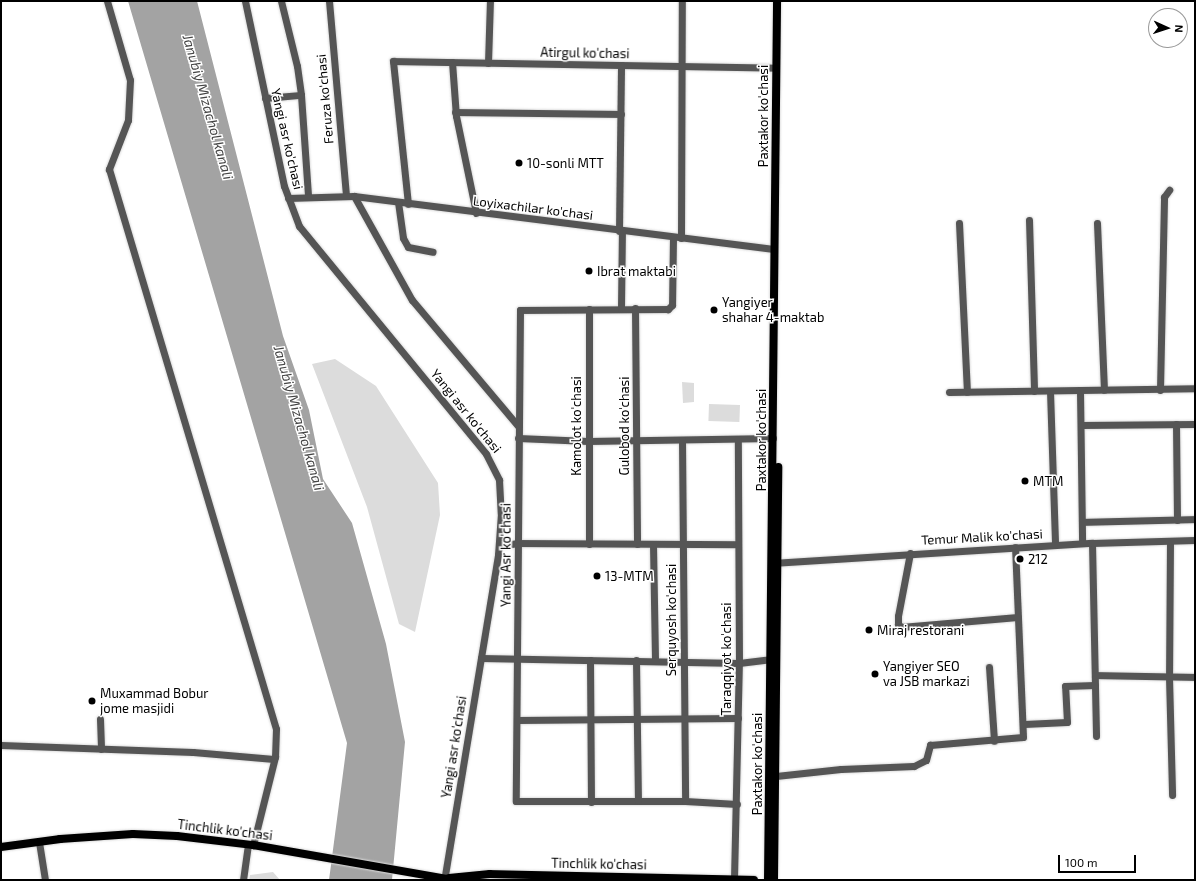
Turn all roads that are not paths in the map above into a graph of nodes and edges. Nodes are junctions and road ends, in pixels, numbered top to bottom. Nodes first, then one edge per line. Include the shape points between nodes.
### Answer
1 (107, 1) edge
2 (245, 1) edge
3 (281, 1) edge
4 (329, 1) edge
5 (490, 1) edge
6 (682, 1) edge
7 (776, 1) edge
8 (782, 1) edge
9 (452, 62) junction
10 (488, 63) junction
11 (621, 65) junction
12 (682, 66) junction
13 (776, 68) junction
14 (301, 95) junction
15 (266, 98) junction
16 (455, 112) junction
17 (621, 114) junction
18 (1169, 190) dead end
19 (346, 195) junction
20 (308, 196) junction
21 (354, 196) junction
22 (288, 198) junction
23 (398, 202) junction
24 (408, 204) junction
25 (476, 213) junction
26 (1029, 220) dead end
27 (959, 223) dead end
28 (1097, 223) dead end
29 (620, 231) junction
30 (673, 237) junction
31 (681, 238) junction
32 (774, 249) junction
33 (433, 252) dead end
34 (621, 308) junction
35 (635, 308) junction
36 (589, 309) junction
37 (1195, 388) edge
38 (1104, 390) junction
39 (1160, 390) junction
40 (1034, 391) junction
41 (1050, 391) junction
42 (1080, 391) junction
43 (949, 392) dead end
44 (967, 392) junction
45 (1176, 424) junction
46 (1195, 424) edge
47 (1081, 425) junction
48 (518, 426) junction
49 (518, 438) junction
50 (773, 438) junction
51 (738, 439) junction
52 (636, 440) junction
53 (682, 440) junction
54 (588, 441) junction
55 (1195, 519) edge
56 (1177, 520) junction
57 (1082, 522) junction
58 (1195, 540) edge
59 (1170, 541) junction
60 (518, 543) junction
61 (1082, 543) junction
62 (1092, 543) junction
63 (589, 544) junction
64 (637, 544) junction
65 (654, 544) junction
66 (683, 544) junction
67 (738, 544) junction
68 (1055, 545) junction
69 (499, 546) junction
70 (1015, 547) junction
71 (910, 553) junction
72 (775, 562) junction
73 (1018, 617) junction
74 (481, 658) junction
75 (770, 659) junction
76 (517, 660) junction
77 (590, 660) junction
78 (636, 660) junction
79 (655, 660) junction
80 (684, 661) junction
81 (739, 663) junction
82 (989, 666) dead end
83 (1095, 675) junction
84 (1169, 677) junction
85 (1195, 677) edge
86 (1095, 685) junction
87 (684, 718) junction
88 (738, 718) junction
89 (100, 719) dead end
90 (635, 719) junction
91 (517, 720) junction
92 (590, 720) junction
93 (1024, 724) junction
94 (1096, 736) dead end
95 (994, 741) junction
96 (1, 745) edge
97 (101, 749) junction
98 (274, 759) junction
99 (776, 776) junction
100 (1172, 795) dead end
101 (638, 801) junction
102 (685, 801) junction
103 (591, 802) junction
104 (737, 804) junction
105 (39, 842) junction
106 (250, 845) junction
107 (1, 847) edge
108 (444, 879) edge
109 (734, 879) edge
110 (45, 880) edge
111 (243, 880) edge
112 (454, 880) edge
113 (754, 880) edge
114 (768, 880) edge
115 (774, 880) edge

1 - 98 street via 130,80 128,120 109,169 276,729
2 - 15 street, Yangi asr ko'chasi
3 - 14 street via 297,66
4 - 19 street, Feruza ko'chasi
5 - 10 street
6 - 12 street
7 - 13 main road, Paxtakor ko'chasi
8 - 72 main road, Paxtakor ko'chasi
9 - 10 street, Atirgul ko'chasi
9 - 16 street
9 - 24 street, Atirgul ko'chasi via 393,61
10 - 11 street, Atirgul ko'chasi
11 - 12 street, Atirgul ko'chasi
11 - 17 street
12 - 13 street, Atirgul ko'chasi
12 - 31 street
13 - 32 main road, Paxtakor ko'chasi
14 - 15 street
14 - 20 street
15 - 22 street, Yangi asr ko'chasi
16 - 17 street
16 - 25 street
17 - 29 street
18 - 39 street via 1164,197
19 - 20 street, Loyixachilar ko'chasi
19 - 21 street, Loyixachilar ko'chasi
20 - 22 street, Loyixachilar ko'chasi
21 - 23 street, Loyixachilar ko'chasi
21 - 48 street via 412,300
22 - 69 street, Yangi asr ko'chasi via 299,226 495,468 499,480 501,513
23 - 24 street, Loyixachilar ko'chasi
23 - 33 street via 403,238 408,247
24 - 25 street, Loyixachilar ko'chasi
25 - 29 street, Loyixachilar ko'chasi
26 - 40 street
27 - 44 street
28 - 38 street
29 - 30 street, Loyixachilar ko'chasi
29 - 34 street
30 - 31 street, Loyixachilar ko'chasi
30 - 35 street via 671,307
31 - 32 street, Loyixachilar ko'chasi
32 - 50 main road, Paxtakor ko'chasi
34 - 35 street
34 - 36 street
35 - 52 street, Gulobod ko'chasi
36 - 48 street, Yangi Asr ko'chasi via 520,310
36 - 54 street, Kamolot ko'chasi
37 - 39 street
38 - 39 street
38 - 42 street
40 - 41 street
40 - 44 street
41 - 42 street
41 - 68 street
42 - 47 street
43 - 44 street
45 - 46 street
45 - 47 street
45 - 56 street
47 - 57 street
48 - 49 street, Yangi Asr ko'chasi
49 - 54 street
49 - 60 street, Yangi Asr ko'chasi
50 - 51 street
50 - 72 main road, Paxtakor ko'chasi
51 - 53 street
51 - 67 street, Taraqqiyot ko'chasi
52 - 53 street
52 - 54 street
52 - 64 street, Gulobod ko'chasi
53 - 66 street, Serquyosh ko'chasi
54 - 63 street, Kamolot ko'chasi
55 - 56 street
56 - 57 street
57 - 61 street
58 - 59 street, Temur Malik ko'chasi
59 - 62 street, Temur Malik ko'chasi
59 - 84 street
60 - 63 street
60 - 69 street
60 - 76 street, Yangi Asr ko'chasi
61 - 62 street, Temur Malik ko'chasi
61 - 68 street, Temur Malik ko'chasi
62 - 83 street
63 - 64 street
64 - 65 street
65 - 66 street
65 - 79 street
66 - 67 street
66 - 80 street, Serquyosh ko'chasi
67 - 81 street, Taraqqiyot ko'chasi
68 - 70 street, Temur Malik ko'chasi
69 - 74 street, Yangi asr ko'chasi
70 - 71 street, Temur Malik ko'chasi
70 - 73 street
71 - 72 street, Temur Malik ko'chasi
71 - 73 street via 898,616 898,624 901,627
72 - 75 main road, Paxtakor ko'chasi
72 - 99 main road, Paxtakor ko'chasi
73 - 93 street
74 - 76 street
74 - 108 street, Yangi asr ko'chasi
75 - 81 street
75 - 114 main road, Paxtakor ko'chasi
76 - 77 street
76 - 91 street, Yangi Asr ko'chasi
77 - 78 street
77 - 92 street
78 - 79 street
78 - 90 street
79 - 80 street
80 - 81 street
80 - 87 street, Serquyosh ko'chasi
81 - 88 street, Taraqqiyot ko'chasi
82 - 95 street
83 - 84 street
83 - 86 street
84 - 85 street
84 - 100 street
86 - 93 street via 1065,686 1067,722
86 - 94 street
87 - 88 street
87 - 90 street
87 - 102 street, Serquyosh ko'chasi
88 - 104 street, Taraqqiyot ko'chasi
89 - 97 street
90 - 92 street
90 - 101 street
91 - 92 street
91 - 103 street, Yangi Asr ko'chasi via 516,801
92 - 103 street
93 - 95 street via 1023,737 1020,739
95 - 99 street via 930,745 926,760 914,766 841,769
96 - 97 street
97 - 98 street via 193,752
98 - 106 street
99 - 115 main road, Paxtakor ko'chasi
101 - 102 street
101 - 103 street
102 - 104 street
104 - 109 street, Taraqqiyot ko'chasi
105 - 106 main road, Tinchlik ko'chasi via 133,834 177,836
105 - 107 main road, Tinchlik ko'chasi
105 - 110 street
106 - 108 main road, Tinchlik ko'chasi
106 - 111 street
108 - 109 main road, Tinchlik ko'chasi via 490,874
108 - 112 main road, Tinchlik ko'chasi
109 - 113 main road, Tinchlik ko'chasi

